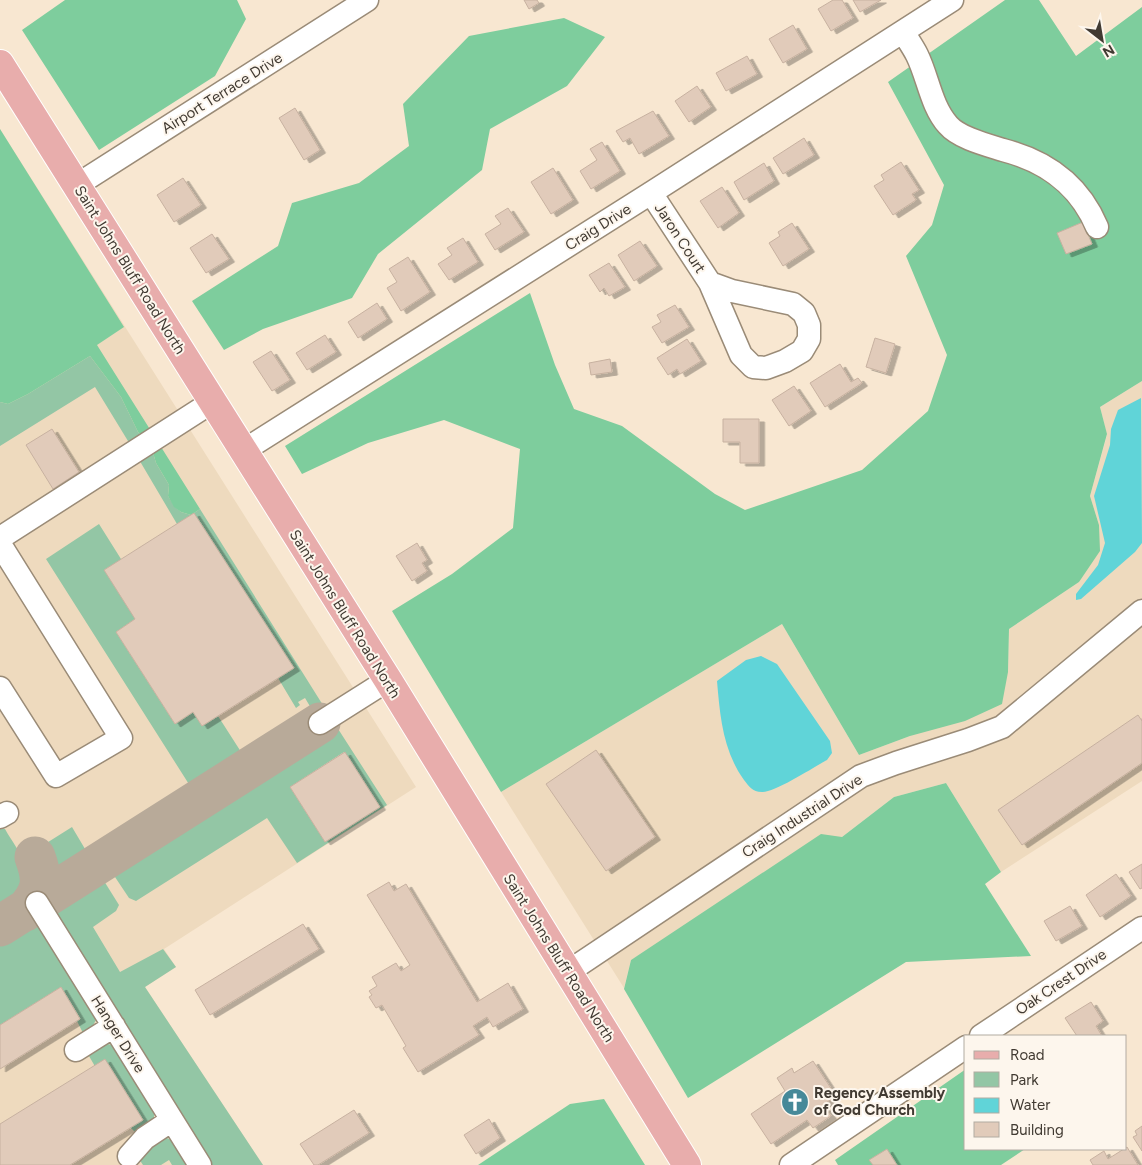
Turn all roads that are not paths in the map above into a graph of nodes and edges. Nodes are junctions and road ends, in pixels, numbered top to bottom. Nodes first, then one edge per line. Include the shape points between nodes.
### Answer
1 (368, 0) edge
2 (952, 0) edge
3 (903, 32) junction
4 (0, 64) edge
5 (76, 185) junction
6 (651, 193) junction
7 (1097, 226) dead end
8 (710, 283) junction
9 (212, 402) junction
10 (243, 451) junction
11 (0, 538) edge
12 (0, 544) edge
13 (1142, 611) edge
14 (388, 680) junction
15 (0, 688) edge
16 (320, 723) dead end
17 (37, 903) dead end
18 (1142, 928) edge
19 (568, 972) junction
20 (114, 1026) junction
21 (982, 1035) edge
22 (964, 1048) edge
23 (76, 1050) dead end
24 (172, 1120) junction
25 (129, 1156) dead end
26 (200, 1165) edge
27 (687, 1165) edge
28 (791, 1165) edge

1 - 5 street, Airport Terrace Drive
2 - 3 street, Craig Drive
3 - 6 street, Craig Drive
3 - 7 street via 917,55 938,110 948,126 977,143 1032,158 1056,172 1091,213
4 - 5 main road, Saint Johns Bluff Road North
5 - 9 main road, Saint Johns Bluff Road North
6 - 8 street, Jaron Court
6 - 10 street, Craig Drive
8 - 8 street, Jaron Court via 741,356 753,367 766,368 802,351 809,339 809,325 804,313 793,304
9 - 10 main road, Saint Johns Bluff Road North
9 - 11 street
10 - 14 main road, Saint Johns Bluff Road North
12 - 15 street via 120,738 56,776
13 - 19 street, Craig Industrial Drive via 1002,727 860,776
14 - 16 street
14 - 19 main road, Saint Johns Bluff Road North
17 - 20 street, Hanger Drive
18 - 21 street, Oak Crest Drive
19 - 27 main road, Saint Johns Bluff Road North
20 - 23 street
20 - 24 street, Hanger Drive
22 - 28 street
24 - 25 street via 145,1138
24 - 26 street, Hanger Drive

